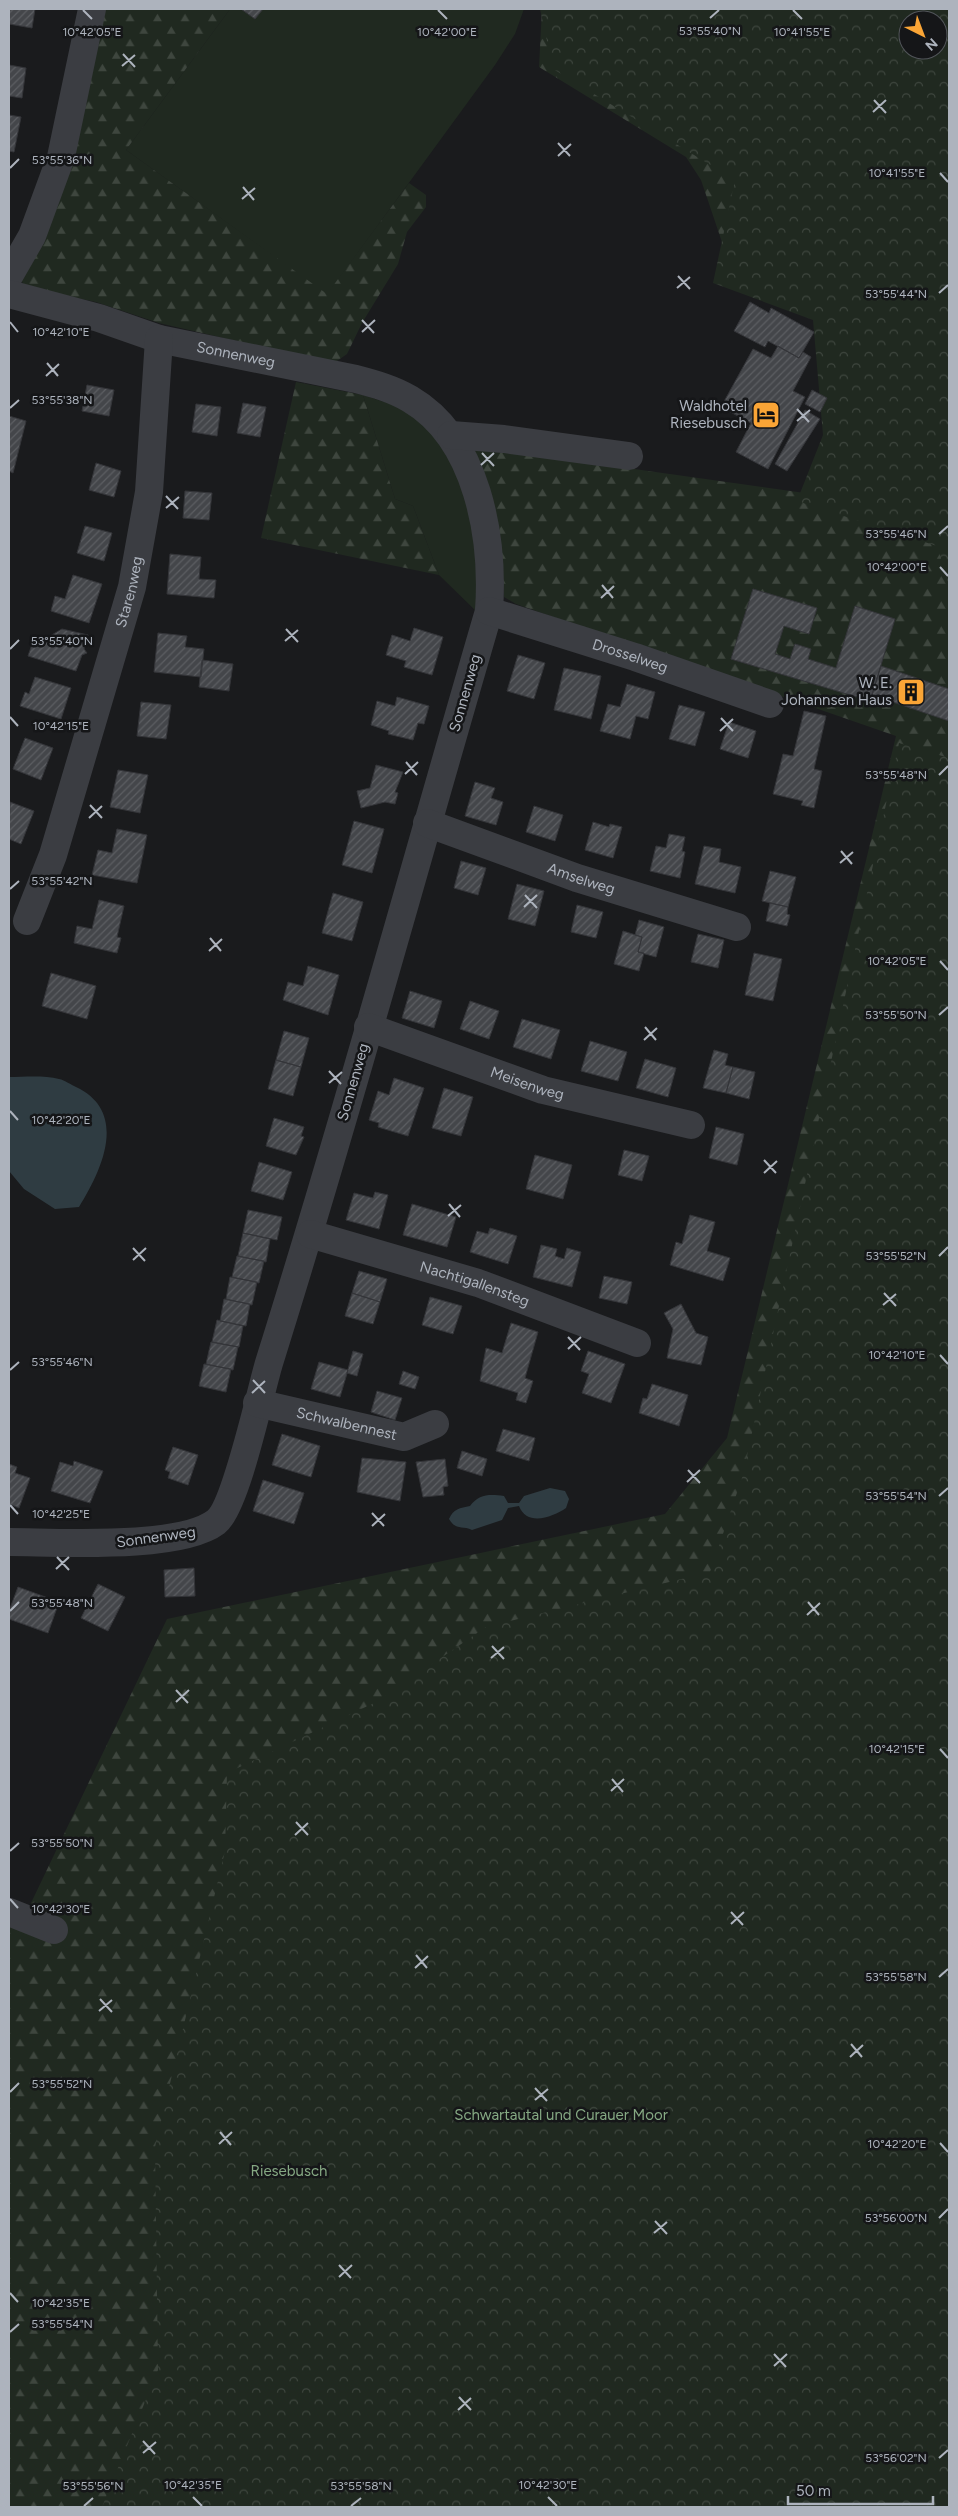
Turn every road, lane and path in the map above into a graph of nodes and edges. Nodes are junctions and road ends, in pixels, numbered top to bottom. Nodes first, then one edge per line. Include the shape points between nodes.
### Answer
1 (92, 9) edge
2 (9, 276) edge
3 (9, 294) edge
4 (159, 339) junction
5 (451, 436) junction
6 (628, 456) dead end
7 (488, 611) junction
8 (770, 704) dead end
9 (427, 823) junction
10 (27, 921) dead end
11 (737, 927) dead end
12 (368, 1027) junction
13 (691, 1125) dead end
14 (310, 1234) junction
15 (636, 1343) dead end
16 (257, 1402) junction
17 (435, 1424) dead end
18 (9, 1542) edge
19 (9, 1912) edge
20 (54, 1930) dead end

1 - 2 street via 62,157 32,236
3 - 4 street, Sonnenweg via 99,318
4 - 5 street, Sonnenweg via 384,386 411,400
4 - 10 street, Starenweg via 149,492 132,587 53,855
5 - 6 street via 504,439
5 - 7 street, Sonnenweg via 473,480 485,529 491,576
7 - 8 street, Drosselweg
7 - 9 street, Sonnenweg
9 - 11 street, Amselweg via 577,878
9 - 12 street, Sonnenweg
12 - 13 street, Meisenweg via 543,1090
12 - 14 street, Sonnenweg
14 - 15 street, Nachtigallensteg via 478,1283
14 - 16 street, Sonnenweg
16 - 17 street, Schwalbennest via 404,1437
16 - 18 street, Sonnenweg via 233,1493 219,1520 197,1533 110,1543
19 - 20 street

